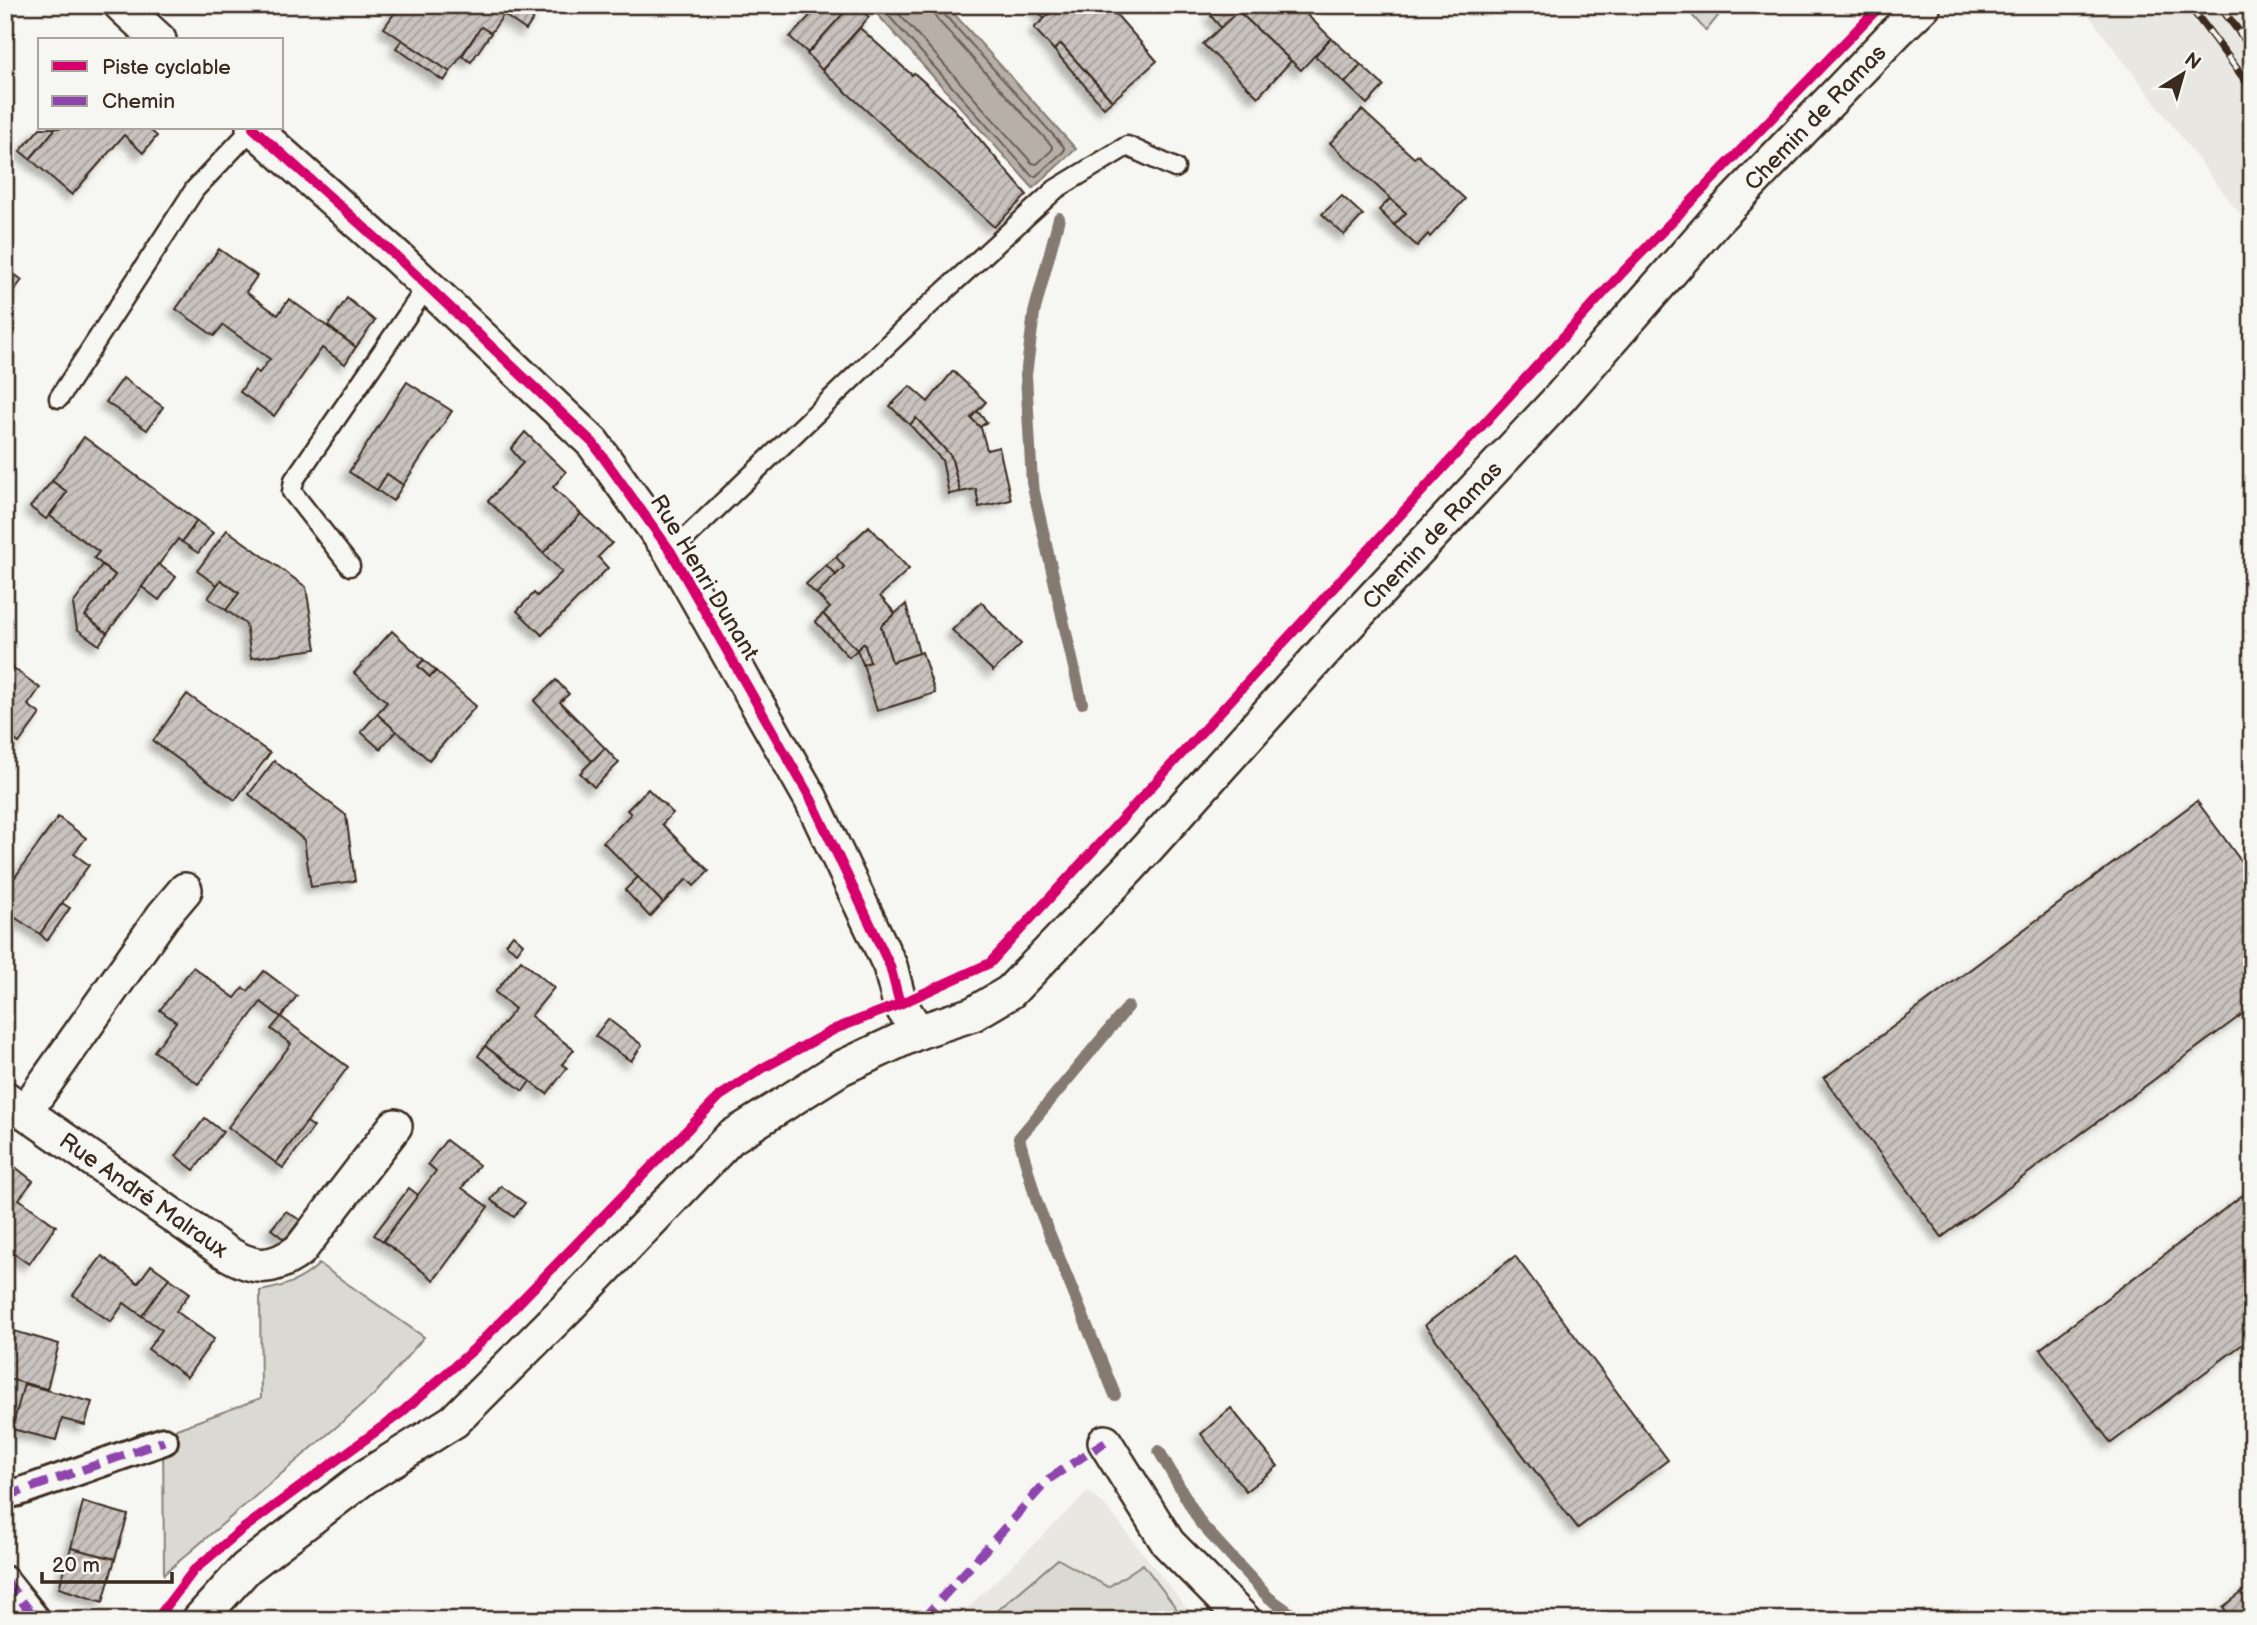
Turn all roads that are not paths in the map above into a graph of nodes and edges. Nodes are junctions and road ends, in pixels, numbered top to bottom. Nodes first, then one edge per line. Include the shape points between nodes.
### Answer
1 (121, 5) edge
2 (1924, 5) edge
3 (157, 38) edge
4 (251, 130) edge
5 (255, 130) edge
6 (1175, 168) dead end
7 (428, 285) junction
8 (59, 398) dead end
9 (671, 552) junction
10 (351, 566) dead end
11 (185, 890) dead end
12 (918, 1032) junction
13 (15, 1105) edge
14 (395, 1125) dead end
15 (164, 1441) dead end
16 (1105, 1442) dead end
17 (5, 1495) edge
18 (5, 1580) edge
19 (37, 1620) edge
20 (199, 1620) edge
21 (1244, 1620) edge

1 - 3 street
2 - 12 street, Chemin de Ramas via 1716,220 1559,399 1010,992 974,1014
4 - 8 lane via 195,189
5 - 7 street, Rue Henri Dunant
6 - 9 lane via 1128,146 1056,189
7 - 9 street, Rue Henri Dunant via 593,443
7 - 10 lane via 294,480 292,492
9 - 12 street, Rue Henri Dunant via 810,799 890,966 900,1004
11 - 13 street
12 - 20 street, Chemin de Ramas via 841,1068 730,1138 454,1421 365,1477 246,1568
13 - 14 street, Rue André Malraux via 222,1251 259,1267 284,1262 300,1250
15 - 17 street
16 - 21 street via 1168,1544
18 - 19 street

